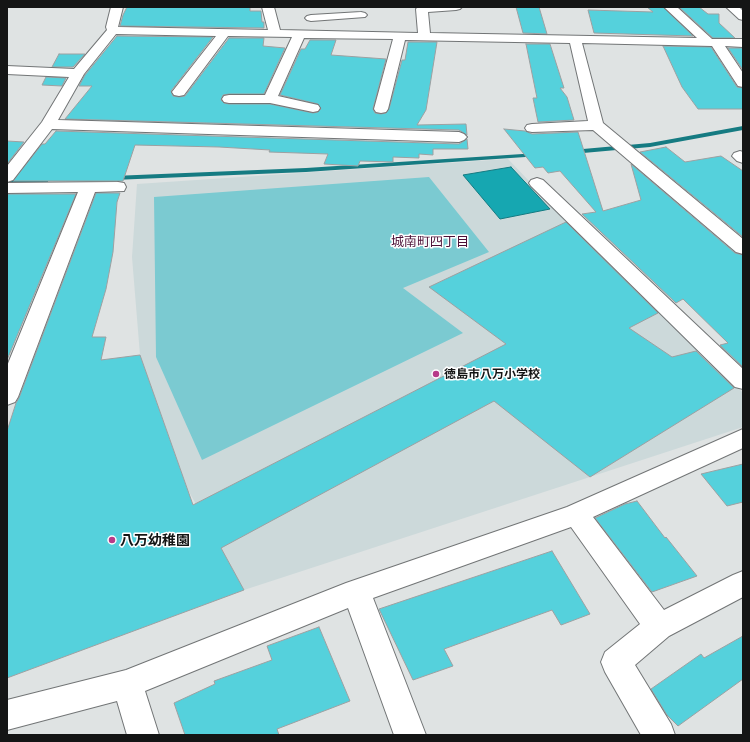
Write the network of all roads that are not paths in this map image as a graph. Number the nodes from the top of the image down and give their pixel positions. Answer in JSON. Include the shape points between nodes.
{"nodes":[{"id":1,"x":117,"y":7,"type":"edge"},
{"id":2,"x":268,"y":7,"type":"edge"},
{"id":3,"x":456,"y":7,"type":"edge"},
{"id":4,"x":670,"y":7,"type":"edge"},
{"id":5,"x":732,"y":7,"type":"edge"},
{"id":6,"x":422,"y":8,"type":"edge"},
{"id":7,"x":359,"y":11,"type":"edge"},
{"id":8,"x":743,"y":17,"type":"edge"},
{"id":9,"x":310,"y":18,"type":"dead end"},
{"id":10,"x":113,"y":30,"type":"junction"},
{"id":11,"x":275,"y":32,"type":"junction"},
{"id":12,"x":224,"y":33,"type":"junction"},
{"id":13,"x":300,"y":33,"type":"junction"},
{"id":14,"x":368,"y":35,"type":"junction"},
{"id":15,"x":400,"y":35,"type":"junction"},
{"id":16,"x":424,"y":36,"type":"junction"},
{"id":17,"x":575,"y":39,"type":"junction"},
{"id":18,"x":712,"y":42,"type":"junction"},
{"id":19,"x":743,"y":43,"type":"edge"},
{"id":20,"x":7,"y":70,"type":"edge"},
{"id":21,"x":78,"y":73,"type":"junction"},
{"id":22,"x":743,"y":82,"type":"edge"},
{"id":23,"x":179,"y":92,"type":"dead end"},
{"id":24,"x":229,"y":98,"type":"dead end"},
{"id":25,"x":270,"y":99,"type":"junction"},
{"id":26,"x":313,"y":108,"type":"dead end"},
{"id":27,"x":381,"y":109,"type":"dead end"},
{"id":28,"x":48,"y":124,"type":"junction"},
{"id":29,"x":596,"y":125,"type":"junction"},
{"id":30,"x":532,"y":128,"type":"dead end"},
{"id":31,"x":459,"y":137,"type":"dead end"},
{"id":32,"x":8,"y":173,"type":"edge"},
{"id":33,"x":537,"y":183,"type":"dead end"},
{"id":34,"x":118,"y":187,"type":"dead end"},
{"id":35,"x":7,"y":188,"type":"edge"},
{"id":36,"x":88,"y":188,"type":"junction"},
{"id":37,"x":743,"y":248,"type":"edge"},
{"id":38,"x":743,"y":382,"type":"edge"},
{"id":39,"x":7,"y":397,"type":"edge"},
{"id":40,"x":743,"y":438,"type":"edge"},
{"id":41,"x":576,"y":514,"type":"junction"},
{"id":42,"x":743,"y":583,"type":"edge"},
{"id":43,"x":356,"y":592,"type":"junction"},
{"id":44,"x":659,"y":627,"type":"junction"},
{"id":45,"x":127,"y":684,"type":"junction"},
{"id":46,"x":7,"y":715,"type":"edge"},
{"id":47,"x":143,"y":735,"type":"edge"},
{"id":48,"x":410,"y":735,"type":"edge"},
{"id":49,"x":659,"y":735,"type":"edge"}],
"edges":[{"from":1,"to":10,"type":"street"},
{"from":2,"to":11,"type":"street"},
{"from":3,"to":6,"type":"street"},
{"from":4,"to":18,"type":"street"},
{"from":5,"to":8,"type":"street"},
{"from":6,"to":16,"type":"street"},
{"from":7,"to":9,"type":"street"},
{"from":7,"to":14,"type":"street"},
{"from":10,"to":12,"type":"street"},
{"from":10,"to":21,"type":"street"},
{"from":11,"to":12,"type":"street"},
{"from":11,"to":13,"type":"street"},
{"from":12,"to":23,"type":"street"},
{"from":13,"to":14,"type":"street"},
{"from":13,"to":25,"type":"street"},
{"from":14,"to":15,"type":"street"},
{"from":15,"to":16,"type":"street"},
{"from":15,"to":27,"type":"street"},
{"from":16,"to":17,"type":"street"},
{"from":17,"to":18,"type":"street"},
{"from":17,"to":29,"type":"street"},
{"from":18,"to":19,"type":"street"},
{"from":18,"to":22,"type":"street"},
{"from":20,"to":21,"type":"street"},
{"from":21,"to":28,"type":"street"},
{"from":24,"to":25,"type":"street"},
{"from":25,"to":26,"type":"street"},
{"from":28,"to":31,"type":"street"},
{"from":28,"to":32,"type":"street"},
{"from":29,"to":30,"type":"street"},
{"from":29,"to":37,"type":"street"},
{"from":33,"to":38,"type":"street"},
{"from":34,"to":36,"type":"street"},
{"from":35,"to":36,"type":"street"},
{"from":36,"to":39,"type":"street"},
{"from":40,"to":41,"type":"street"},
{"from":41,"to":43,"type":"street"},
{"from":41,"to":44,"type":"street"},
{"from":42,"to":44,"type":"street"},
{"from":43,"to":45,"type":"street"},
{"from":43,"to":48,"type":"street"},
{"from":44,"to":49,"type":"street","via":[[616,662]]},
{"from":45,"to":46,"type":"street"},
{"from":45,"to":47,"type":"street"}]}
